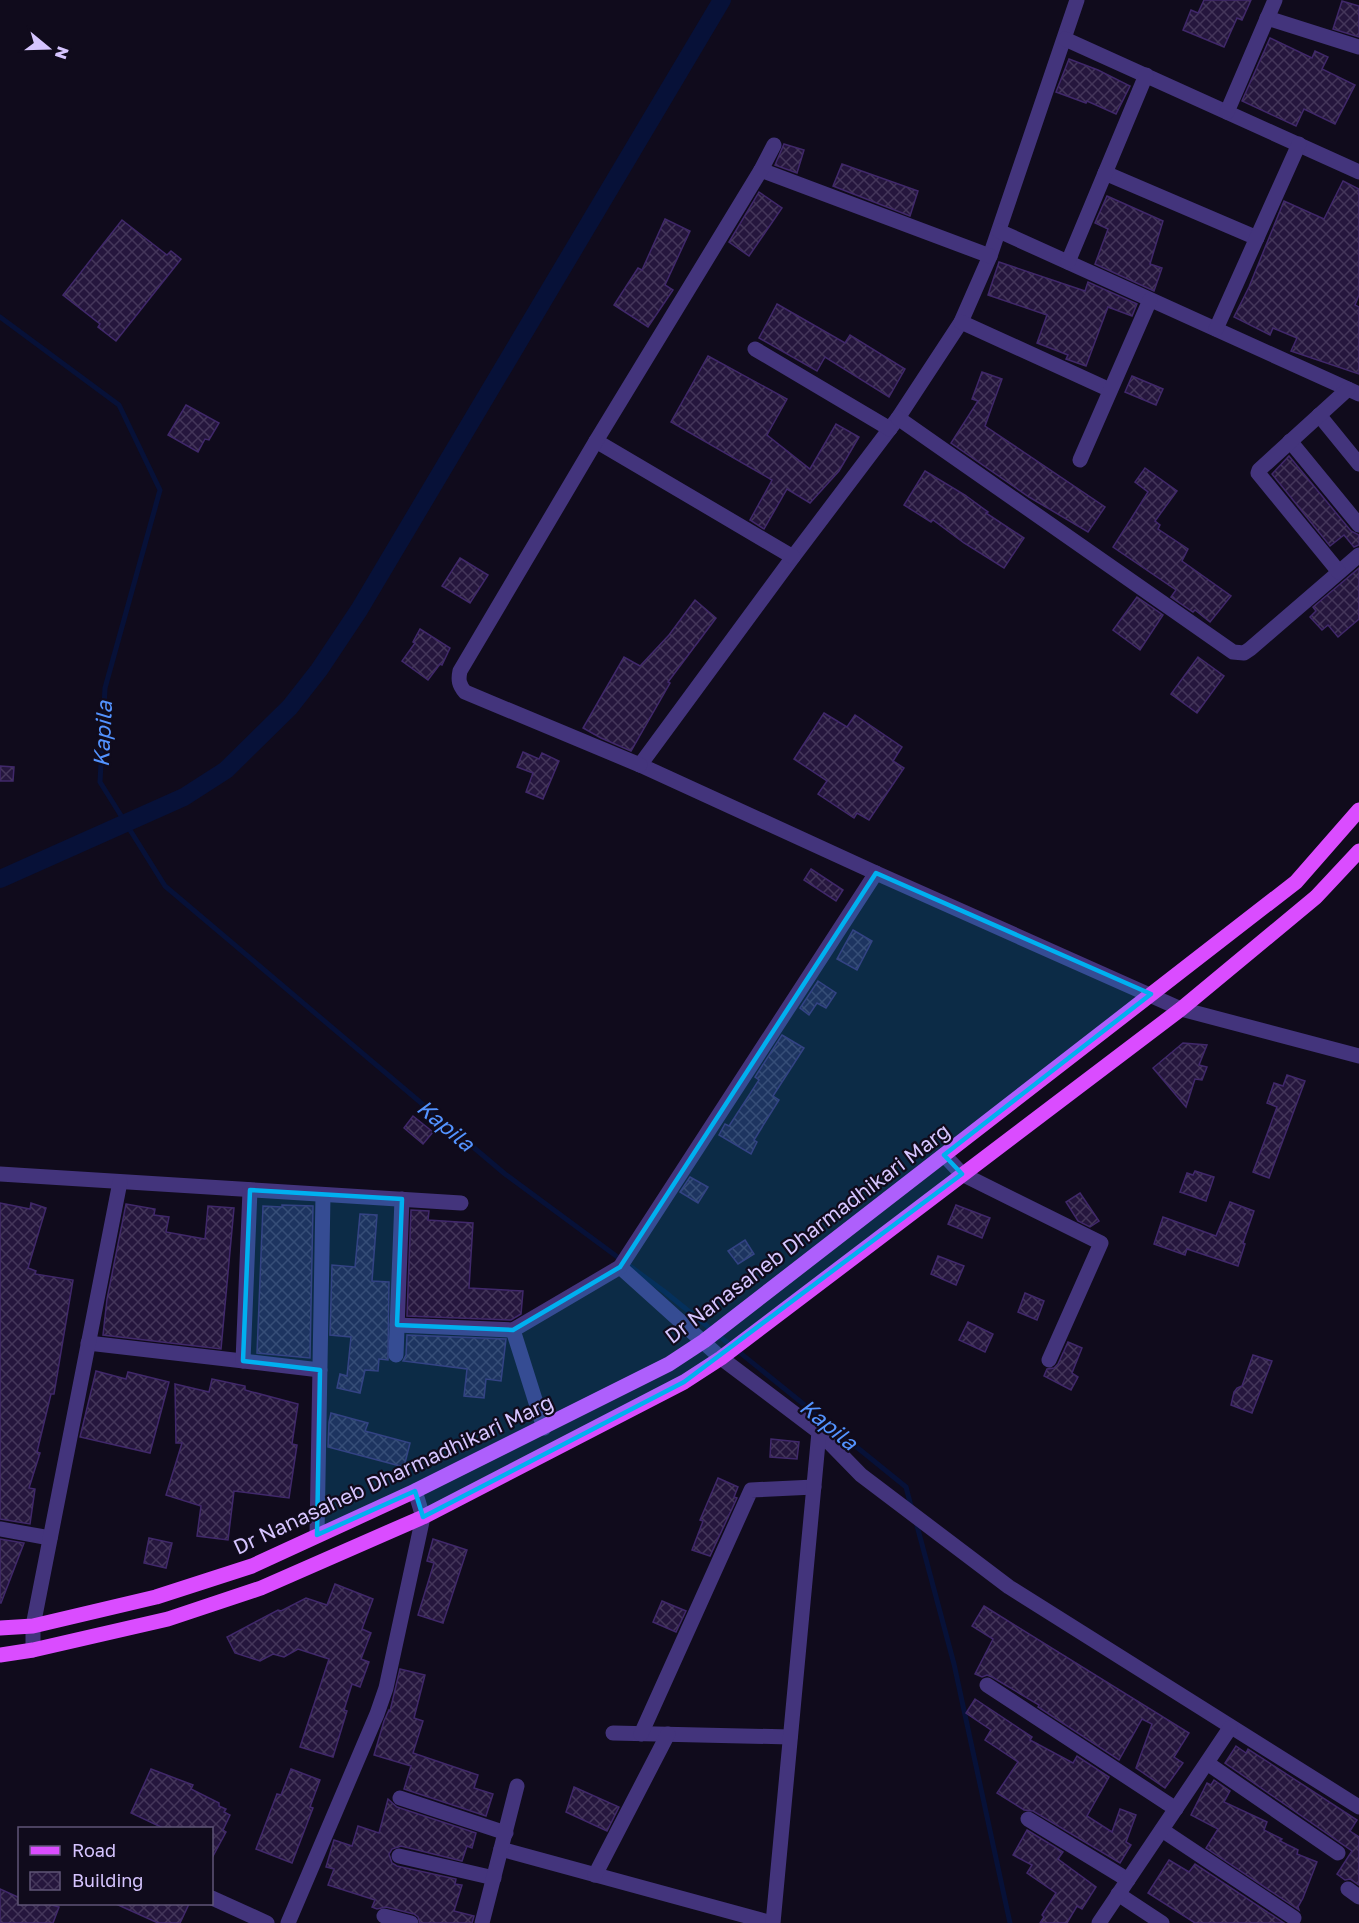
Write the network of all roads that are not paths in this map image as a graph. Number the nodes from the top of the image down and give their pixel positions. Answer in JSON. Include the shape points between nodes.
{"nodes":[{"id":1,"x":1077,"y":0,"type":"edge"},
{"id":2,"x":1275,"y":0,"type":"edge"},
{"id":3,"x":1267,"y":18,"type":"junction"},
{"id":4,"x":1065,"y":39,"type":"junction"},
{"id":5,"x":1359,"y":47,"type":"edge"},
{"id":6,"x":1146,"y":75,"type":"junction"},
{"id":7,"x":1227,"y":112,"type":"junction"},
{"id":8,"x":1299,"y":144,"type":"junction"},
{"id":9,"x":774,"y":145,"type":"dead end"},
{"id":10,"x":761,"y":170,"type":"junction"},
{"id":11,"x":1359,"y":172,"type":"edge"},
{"id":12,"x":1106,"y":173,"type":"junction"},
{"id":13,"x":999,"y":231,"type":"junction"},
{"id":14,"x":1257,"y":238,"type":"junction"},
{"id":15,"x":990,"y":256,"type":"junction"},
{"id":16,"x":1068,"y":262,"type":"junction"},
{"id":17,"x":1150,"y":300,"type":"junction"},
{"id":18,"x":961,"y":322,"type":"junction"},
{"id":19,"x":1216,"y":329,"type":"junction"},
{"id":20,"x":755,"y":350,"type":"dead end"},
{"id":21,"x":1110,"y":390,"type":"junction"},
{"id":22,"x":1353,"y":391,"type":"edge"},
{"id":23,"x":1319,"y":415,"type":"junction"},
{"id":24,"x":894,"y":424,"type":"junction"},
{"id":25,"x":596,"y":441,"type":"junction"},
{"id":26,"x":1290,"y":441,"type":"junction"},
{"id":27,"x":1080,"y":460,"type":"dead end"},
{"id":28,"x":1359,"y":464,"type":"edge"},
{"id":29,"x":1359,"y":525,"type":"edge"},
{"id":30,"x":1359,"y":555,"type":"edge"},
{"id":31,"x":793,"y":557,"type":"junction"},
{"id":32,"x":1339,"y":572,"type":"junction"},
{"id":33,"x":640,"y":765,"type":"junction"},
{"id":34,"x":1359,"y":810,"type":"edge"},
{"id":35,"x":1359,"y":851,"type":"edge"},
{"id":36,"x":876,"y":873,"type":"junction"},
{"id":37,"x":1151,"y":994,"type":"junction"},
{"id":38,"x":1181,"y":1009,"type":"junction"},
{"id":39,"x":1359,"y":1056,"type":"edge"},
{"id":40,"x":944,"y":1155,"type":"junction"},
{"id":41,"x":0,"y":1174,"type":"edge"},
{"id":42,"x":962,"y":1174,"type":"junction"},
{"id":43,"x":120,"y":1182,"type":"junction"},
{"id":44,"x":250,"y":1190,"type":"junction"},
{"id":45,"x":323,"y":1195,"type":"junction"},
{"id":46,"x":402,"y":1199,"type":"junction"},
{"id":47,"x":461,"y":1203,"type":"dead end"},
{"id":48,"x":620,"y":1267,"type":"junction"},
{"id":49,"x":397,"y":1325,"type":"junction"},
{"id":50,"x":513,"y":1330,"type":"junction"},
{"id":51,"x":704,"y":1341,"type":"junction"},
{"id":52,"x":88,"y":1343,"type":"junction"},
{"id":53,"x":396,"y":1355,"type":"dead end"},
{"id":54,"x":721,"y":1358,"type":"junction"},
{"id":55,"x":1049,"y":1360,"type":"dead end"},
{"id":56,"x":243,"y":1361,"type":"junction"},
{"id":57,"x":320,"y":1371,"type":"junction"},
{"id":58,"x":544,"y":1428,"type":"junction"},
{"id":59,"x":819,"y":1432,"type":"junction"},
{"id":60,"x":814,"y":1487,"type":"junction"},
{"id":61,"x":415,"y":1491,"type":"junction"},
{"id":62,"x":423,"y":1517,"type":"junction"},
{"id":63,"x":0,"y":1529,"type":"edge"},
{"id":64,"x":317,"y":1535,"type":"junction"},
{"id":65,"x":50,"y":1538,"type":"junction"},
{"id":66,"x":33,"y":1626,"type":"junction"},
{"id":67,"x":0,"y":1628,"type":"edge"},
{"id":68,"x":33,"y":1650,"type":"junction"},
{"id":69,"x":0,"y":1655,"type":"edge"},
{"id":70,"x":987,"y":1685,"type":"dead end"},
{"id":71,"x":1230,"y":1728,"type":"junction"},
{"id":72,"x":613,"y":1733,"type":"dead end"},
{"id":73,"x":641,"y":1734,"type":"junction"},
{"id":74,"x":668,"y":1734,"type":"junction"},
{"id":75,"x":790,"y":1737,"type":"junction"},
{"id":76,"x":1206,"y":1763,"type":"junction"},
{"id":77,"x":517,"y":1786,"type":"dead end"},
{"id":78,"x":400,"y":1798,"type":"dead end"},
{"id":79,"x":1359,"y":1807,"type":"edge"},
{"id":80,"x":1176,"y":1809,"type":"junction"},
{"id":81,"x":1028,"y":1819,"type":"dead end"},
{"id":82,"x":1162,"y":1830,"type":"junction"},
{"id":83,"x":506,"y":1833,"type":"junction"},
{"id":84,"x":501,"y":1849,"type":"junction"},
{"id":85,"x":1338,"y":1853,"type":"dead end"},
{"id":86,"x":399,"y":1856,"type":"dead end"},
{"id":87,"x":595,"y":1875,"type":"junction"},
{"id":88,"x":494,"y":1878,"type":"junction"},
{"id":89,"x":1128,"y":1880,"type":"junction"},
{"id":90,"x":1118,"y":1894,"type":"junction"},
{"id":91,"x":213,"y":1898,"type":"edge"},
{"id":92,"x":384,"y":1916,"type":"dead end"},
{"id":93,"x":1294,"y":1918,"type":"dead end"},
{"id":94,"x":267,"y":1923,"type":"edge"},
{"id":95,"x":288,"y":1923,"type":"edge"},
{"id":96,"x":411,"y":1923,"type":"edge"},
{"id":97,"x":482,"y":1923,"type":"edge"},
{"id":98,"x":772,"y":1923,"type":"edge"},
{"id":99,"x":1099,"y":1923,"type":"edge"},
{"id":100,"x":1162,"y":1923,"type":"edge"}],
"edges":[{"from":1,"to":4,"type":"street"},
{"from":2,"to":3,"type":"street"},
{"from":3,"to":5,"type":"street"},
{"from":3,"to":7,"type":"street"},
{"from":4,"to":6,"type":"street"},
{"from":4,"to":13,"type":"street"},
{"from":6,"to":7,"type":"street"},
{"from":6,"to":12,"type":"street"},
{"from":7,"to":8,"type":"street"},
{"from":8,"to":11,"type":"street"},
{"from":8,"to":14,"type":"street"},
{"from":9,"to":10,"type":"street"},
{"from":10,"to":15,"type":"street"},
{"from":10,"to":25,"type":"street"},
{"from":12,"to":14,"type":"street"},
{"from":12,"to":16,"type":"street"},
{"from":13,"to":15,"type":"street"},
{"from":13,"to":16,"type":"street"},
{"from":14,"to":19,"type":"street"},
{"from":15,"to":18,"type":"street"},
{"from":16,"to":17,"type":"street"},
{"from":17,"to":19,"type":"street"},
{"from":17,"to":21,"type":"street"},
{"from":18,"to":21,"type":"street"},
{"from":18,"to":24,"type":"street"},
{"from":19,"to":22,"type":"street"},
{"from":20,"to":24,"type":"street"},
{"from":21,"to":27,"type":"street"},
{"from":22,"to":23,"type":"street"},
{"from":23,"to":26,"type":"street"},
{"from":23,"to":28,"type":"street"},
{"from":24,"to":31,"type":"street"},
{"from":24,"to":32,"type":"street","via":[[1233,652],[1250,650]]},
{"from":25,"to":31,"type":"street"},
{"from":25,"to":33,"type":"street","via":[[460,671],[459,682],[465,692]]},
{"from":26,"to":29,"type":"street"},
{"from":26,"to":32,"type":"street","via":[[1258,473]]},
{"from":30,"to":32,"type":"street"},
{"from":31,"to":33,"type":"street"},
{"from":33,"to":36,"type":"street"},
{"from":34,"to":37,"type":"main road","name":"Dr Nanasaheb Dharmadhikari Marg","via":[[1296,882]]},
{"from":35,"to":38,"type":"main road","via":[[1316,897]]},
{"from":36,"to":37,"type":"street"},
{"from":36,"to":48,"type":"street"},
{"from":37,"to":38,"type":"street"},
{"from":37,"to":40,"type":"main road","name":"Dr Nanasaheb Dharmadhikari Marg"},
{"from":38,"to":39,"type":"street"},
{"from":38,"to":42,"type":"main road"},
{"from":40,"to":42,"type":"street"},
{"from":40,"to":51,"type":"main road","name":"Dr Nanasaheb Dharmadhikari Marg"},
{"from":41,"to":43,"type":"street"},
{"from":42,"to":54,"type":"main road"},
{"from":42,"to":55,"type":"street","via":[[1101,1243]]},
{"from":43,"to":44,"type":"street"},
{"from":43,"to":52,"type":"street"},
{"from":44,"to":45,"type":"street"},
{"from":44,"to":56,"type":"street"},
{"from":45,"to":46,"type":"street"},
{"from":45,"to":57,"type":"street"},
{"from":46,"to":47,"type":"street"},
{"from":46,"to":49,"type":"street"},
{"from":48,"to":50,"type":"street"},
{"from":48,"to":51,"type":"street"},
{"from":49,"to":50,"type":"street"},
{"from":49,"to":53,"type":"street"},
{"from":50,"to":58,"type":"street"},
{"from":51,"to":54,"type":"street"},
{"from":51,"to":58,"type":"main road","name":"Dr Nanasaheb Dharmadhikari Marg","via":[[669,1364]]},
{"from":52,"to":56,"type":"street"},
{"from":52,"to":65,"type":"street"},
{"from":54,"to":59,"type":"street"},
{"from":54,"to":62,"type":"main road","via":[[684,1382]]},
{"from":56,"to":57,"type":"street"},
{"from":57,"to":64,"type":"street"},
{"from":58,"to":61,"type":"main road","name":"Dr Nanasaheb Dharmadhikari Marg"},
{"from":59,"to":60,"type":"street"},
{"from":59,"to":71,"type":"street","via":[[861,1475],[1009,1587]]},
{"from":60,"to":73,"type":"street","via":[[751,1490]]},
{"from":60,"to":75,"type":"street"},
{"from":61,"to":62,"type":"street"},
{"from":61,"to":64,"type":"main road","name":"Dr Nanasaheb Dharmadhikari Marg"},
{"from":62,"to":68,"type":"main road","via":[[261,1588],[168,1619]]},
{"from":62,"to":95,"type":"street","via":[[386,1688]]},
{"from":63,"to":65,"type":"street"},
{"from":64,"to":66,"type":"main road","name":"Dr Nanasaheb Dharmadhikari Marg","via":[[252,1566],[156,1597]]},
{"from":65,"to":66,"type":"street"},
{"from":66,"to":67,"type":"main road","name":"Dr Nanasaheb Dharmadhikari Marg"},
{"from":66,"to":68,"type":"street"},
{"from":68,"to":69,"type":"main road"},
{"from":70,"to":80,"type":"street"},
{"from":71,"to":76,"type":"street"},
{"from":71,"to":79,"type":"street"},
{"from":72,"to":73,"type":"street"},
{"from":73,"to":74,"type":"street"},
{"from":74,"to":75,"type":"street"},
{"from":74,"to":87,"type":"street"},
{"from":75,"to":98,"type":"street"},
{"from":76,"to":80,"type":"street"},
{"from":76,"to":85,"type":"street"},
{"from":77,"to":83,"type":"street"},
{"from":78,"to":83,"type":"street"},
{"from":80,"to":82,"type":"street"},
{"from":81,"to":89,"type":"street"},
{"from":82,"to":89,"type":"street"},
{"from":82,"to":93,"type":"street"},
{"from":83,"to":84,"type":"street"},
{"from":84,"to":87,"type":"street"},
{"from":84,"to":88,"type":"street"},
{"from":86,"to":88,"type":"street"},
{"from":87,"to":98,"type":"street"},
{"from":88,"to":97,"type":"street"},
{"from":89,"to":90,"type":"street"},
{"from":90,"to":99,"type":"street"},
{"from":90,"to":100,"type":"street"},
{"from":91,"to":94,"type":"street"},
{"from":92,"to":96,"type":"street"}]}
